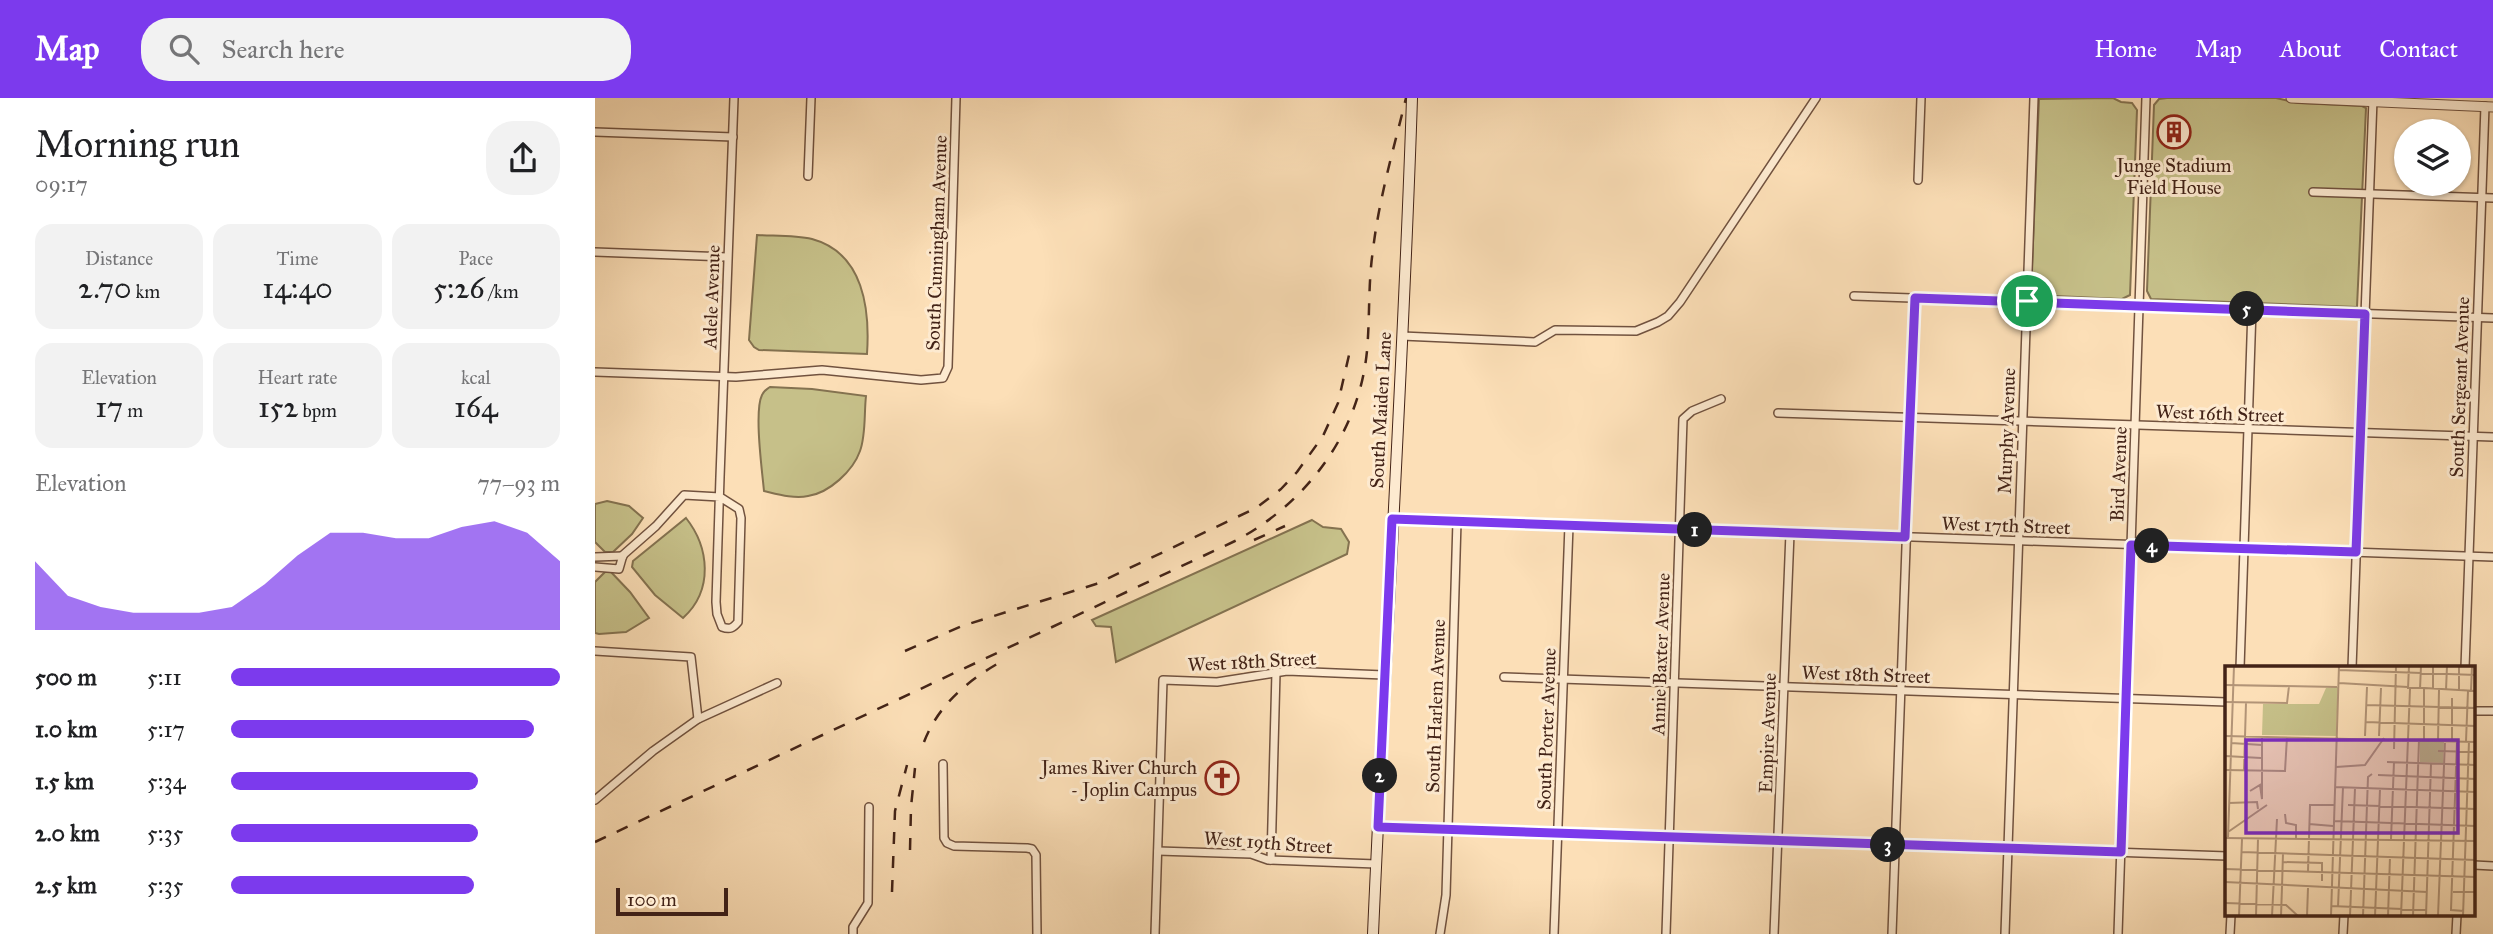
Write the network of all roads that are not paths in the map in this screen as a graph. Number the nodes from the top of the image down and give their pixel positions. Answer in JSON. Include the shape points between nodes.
{"nodes":[{"id":1,"x":734,"y":98,"type":"edge"},
{"id":2,"x":811,"y":98,"type":"edge"},
{"id":3,"x":956,"y":98,"type":"edge"},
{"id":4,"x":1412,"y":98,"type":"edge"},
{"id":5,"x":1815,"y":98,"type":"edge"},
{"id":6,"x":1921,"y":98,"type":"edge"},
{"id":7,"x":2033,"y":98,"type":"edge"},
{"id":8,"x":2146,"y":98,"type":"edge"},
{"id":9,"x":2291,"y":98,"type":"edge"},
{"id":10,"x":2315,"y":99,"type":"edge"},
{"id":11,"x":2373,"y":100,"type":"edge"},
{"id":12,"x":2438,"y":101,"type":"edge"},
{"id":13,"x":2489,"y":107,"type":"edge"},
{"id":14,"x":595,"y":132,"type":"edge"},
{"id":15,"x":733,"y":137,"type":"junction"},
{"id":16,"x":808,"y":176,"type":"dead end"},
{"id":17,"x":1918,"y":180,"type":"dead end"},
{"id":18,"x":2313,"y":192,"type":"dead end"},
{"id":19,"x":2369,"y":195,"type":"junction"},
{"id":20,"x":2481,"y":198,"type":"junction"},
{"id":21,"x":2493,"y":198,"type":"edge"},
{"id":22,"x":595,"y":252,"type":"edge"},
{"id":23,"x":727,"y":257,"type":"junction"},
{"id":24,"x":1853,"y":296,"type":"dead end"},
{"id":25,"x":1915,"y":298,"type":"junction"},
{"id":26,"x":2027,"y":301,"type":"junction"},
{"id":27,"x":2139,"y":305,"type":"junction"},
{"id":28,"x":2252,"y":309,"type":"junction"},
{"id":29,"x":2365,"y":314,"type":"junction"},
{"id":30,"x":2477,"y":318,"type":"junction"},
{"id":31,"x":2493,"y":318,"type":"edge"},
{"id":32,"x":1402,"y":336,"type":"junction"},
{"id":33,"x":595,"y":372,"type":"edge"},
{"id":34,"x":724,"y":376,"type":"junction"},
{"id":35,"x":1721,"y":399,"type":"dead end"},
{"id":36,"x":1778,"y":413,"type":"dead end"},
{"id":37,"x":1910,"y":417,"type":"junction"},
{"id":38,"x":2022,"y":421,"type":"junction"},
{"id":39,"x":2135,"y":425,"type":"junction"},
{"id":40,"x":2248,"y":430,"type":"junction"},
{"id":41,"x":2360,"y":434,"type":"junction"},
{"id":42,"x":2473,"y":437,"type":"junction"},
{"id":43,"x":2493,"y":438,"type":"edge"},
{"id":44,"x":720,"y":497,"type":"junction"},
{"id":45,"x":1392,"y":519,"type":"junction"},
{"id":46,"x":1457,"y":521,"type":"junction"},
{"id":47,"x":1569,"y":525,"type":"junction"},
{"id":48,"x":1679,"y":529,"type":"junction"},
{"id":49,"x":1790,"y":533,"type":"junction"},
{"id":50,"x":1905,"y":537,"type":"junction"},
{"id":51,"x":2018,"y":541,"type":"junction"},
{"id":52,"x":2131,"y":545,"type":"junction"},
{"id":53,"x":2244,"y":549,"type":"junction"},
{"id":54,"x":2356,"y":552,"type":"junction"},
{"id":55,"x":623,"y":556,"type":"junction"},
{"id":56,"x":2469,"y":556,"type":"junction"},
{"id":57,"x":595,"y":557,"type":"edge"},
{"id":58,"x":2493,"y":557,"type":"edge"},
{"id":59,"x":595,"y":567,"type":"edge"},
{"id":60,"x":595,"y":651,"type":"edge"},
{"id":61,"x":2240,"y":666,"type":"edge"},
{"id":62,"x":2352,"y":666,"type":"edge"},
{"id":63,"x":2465,"y":666,"type":"edge"},
{"id":64,"x":1276,"y":672,"type":"junction"},
{"id":65,"x":1384,"y":675,"type":"junction"},
{"id":66,"x":1504,"y":677,"type":"dead end"},
{"id":67,"x":1563,"y":679,"type":"junction"},
{"id":68,"x":777,"y":683,"type":"dead end"},
{"id":69,"x":1675,"y":683,"type":"junction"},
{"id":70,"x":1784,"y":687,"type":"junction"},
{"id":71,"x":1900,"y":691,"type":"junction"},
{"id":72,"x":2013,"y":695,"type":"junction"},
{"id":73,"x":2126,"y":699,"type":"junction"},
{"id":74,"x":2225,"y":702,"type":"edge"},
{"id":75,"x":698,"y":719,"type":"junction"},
{"id":76,"x":943,"y":764,"type":"dead end"},
{"id":77,"x":595,"y":800,"type":"edge"},
{"id":78,"x":869,"y":807,"type":"dead end"},
{"id":79,"x":1378,"y":827,"type":"junction"},
{"id":80,"x":1447,"y":830,"type":"junction"},
{"id":81,"x":1558,"y":833,"type":"junction"},
{"id":82,"x":1669,"y":837,"type":"junction"},
{"id":83,"x":1779,"y":841,"type":"junction"},
{"id":84,"x":1895,"y":845,"type":"junction"},
{"id":85,"x":2008,"y":849,"type":"junction"},
{"id":86,"x":1157,"y":851,"type":"junction"},
{"id":87,"x":2121,"y":852,"type":"junction"},
{"id":88,"x":2225,"y":856,"type":"edge"},
{"id":89,"x":1271,"y":860,"type":"junction"},
{"id":90,"x":1376,"y":864,"type":"junction"},
{"id":91,"x":2231,"y":916,"type":"edge"},
{"id":92,"x":2344,"y":916,"type":"edge"},
{"id":93,"x":2457,"y":916,"type":"edge"},
{"id":94,"x":853,"y":934,"type":"edge"},
{"id":95,"x":1037,"y":934,"type":"edge"},
{"id":96,"x":1155,"y":934,"type":"edge"},
{"id":97,"x":1373,"y":934,"type":"edge"},
{"id":98,"x":1440,"y":934,"type":"edge"},
{"id":99,"x":1554,"y":934,"type":"edge"},
{"id":100,"x":1666,"y":934,"type":"edge"},
{"id":101,"x":1774,"y":934,"type":"edge"},
{"id":102,"x":1892,"y":934,"type":"edge"},
{"id":103,"x":2005,"y":934,"type":"edge"},
{"id":104,"x":2118,"y":934,"type":"edge"},
{"id":105,"x":2230,"y":934,"type":"edge"},
{"id":106,"x":2343,"y":934,"type":"edge"},
{"id":107,"x":2456,"y":934,"type":"edge"}],
"edges":[{"from":1,"to":15,"type":"street","name":"Adele Avenue"},
{"from":2,"to":16,"type":"street"},
{"from":3,"to":34,"type":"street","name":"South Cunningham Avenue","via":[[948,367],[943,378],[823,370]]},
{"from":4,"to":32,"type":"main road","name":"South Maiden Lane"},
{"from":5,"to":32,"type":"street","via":[[1668,316],[1636,331],[1555,330],[1535,342]]},
{"from":6,"to":17,"type":"street"},
{"from":7,"to":26,"type":"street","name":"Murphy Avenue"},
{"from":8,"to":27,"type":"street","name":"Bird Avenue"},
{"from":9,"to":10,"type":"street"},
{"from":10,"to":11,"type":"street"},
{"from":11,"to":12,"type":"street"},
{"from":11,"to":19,"type":"street"},
{"from":12,"to":13,"type":"street"},
{"from":13,"to":20,"type":"street","name":"South Sergeant Avenue"},
{"from":14,"to":15,"type":"street"},
{"from":15,"to":23,"type":"street","name":"Adele Avenue"},
{"from":18,"to":19,"type":"street"},
{"from":19,"to":20,"type":"street"},
{"from":19,"to":29,"type":"street"},
{"from":20,"to":21,"type":"street"},
{"from":20,"to":30,"type":"street","name":"South Sergeant Avenue"},
{"from":22,"to":23,"type":"street"},
{"from":23,"to":34,"type":"street","name":"Adele Avenue"},
{"from":24,"to":25,"type":"street"},
{"from":25,"to":26,"type":"street"},
{"from":25,"to":37,"type":"street"},
{"from":26,"to":27,"type":"street"},
{"from":26,"to":38,"type":"street","name":"Murphy Avenue"},
{"from":27,"to":28,"type":"street"},
{"from":27,"to":39,"type":"street","name":"Bird Avenue"},
{"from":28,"to":29,"type":"street"},
{"from":28,"to":40,"type":"street"},
{"from":29,"to":30,"type":"street"},
{"from":29,"to":41,"type":"street"},
{"from":30,"to":31,"type":"street"},
{"from":30,"to":42,"type":"street","name":"South Sergeant Avenue"},
{"from":32,"to":45,"type":"main road","name":"South Maiden Lane"},
{"from":33,"to":34,"type":"street"},
{"from":34,"to":44,"type":"street","name":"Adele Avenue"},
{"from":35,"to":48,"type":"street","name":"Annie Baxter Avenue","via":[[1683,419]]},
{"from":36,"to":37,"type":"street","name":"West 16th Street"},
{"from":37,"to":38,"type":"street","name":"West 16th Street"},
{"from":37,"to":50,"type":"street"},
{"from":38,"to":39,"type":"street","name":"West 16th Street"},
{"from":38,"to":51,"type":"street","name":"Murphy Avenue"},
{"from":39,"to":40,"type":"street","name":"West 16th Street"},
{"from":39,"to":52,"type":"street","name":"Bird Avenue"},
{"from":40,"to":41,"type":"street","name":"West 16th Street"},
{"from":40,"to":53,"type":"street"},
{"from":41,"to":42,"type":"street","name":"West 16th Street"},
{"from":41,"to":54,"type":"street"},
{"from":42,"to":43,"type":"street","name":"West 16th Street"},
{"from":42,"to":56,"type":"street","name":"South Sergeant Avenue"},
{"from":44,"to":44,"type":"street","via":[[739,509],[741,518],[739,613],[734,627],[728,629],[719,621],[716,602]]},
{"from":44,"to":55,"type":"street","via":[[684,495]]},
{"from":45,"to":46,"type":"street","name":"West 17th Street"},
{"from":45,"to":65,"type":"main road","name":"South Maiden Lane"},
{"from":46,"to":47,"type":"street","name":"West 17th Street"},
{"from":46,"to":80,"type":"street","name":"South Harlem Avenue"},
{"from":47,"to":48,"type":"street","name":"West 17th Street"},
{"from":47,"to":67,"type":"street","name":"South Porter Avenue"},
{"from":48,"to":49,"type":"street","name":"West 17th Street"},
{"from":48,"to":69,"type":"street","name":"Annie Baxter Avenue"},
{"from":49,"to":50,"type":"street","name":"West 17th Street"},
{"from":49,"to":70,"type":"street","name":"Empire Avenue"},
{"from":50,"to":51,"type":"street","name":"West 17th Street"},
{"from":50,"to":71,"type":"street"},
{"from":51,"to":52,"type":"street","name":"West 17th Street"},
{"from":51,"to":72,"type":"street","name":"Murphy Avenue"},
{"from":52,"to":53,"type":"street","name":"West 17th Street"},
{"from":52,"to":73,"type":"street","name":"Bird Avenue"},
{"from":53,"to":54,"type":"street","name":"West 17th Street"},
{"from":53,"to":61,"type":"street"},
{"from":54,"to":56,"type":"street","name":"West 17th Street"},
{"from":54,"to":62,"type":"street"},
{"from":55,"to":57,"type":"street"},
{"from":55,"to":59,"type":"street","via":[[619,569]]},
{"from":56,"to":58,"type":"street","name":"West 17th Street"},
{"from":56,"to":63,"type":"street","name":"South Sergeant Avenue"},
{"from":60,"to":75,"type":"street","via":[[691,657]]},
{"from":64,"to":65,"type":"street","name":"West 18th Street"},
{"from":64,"to":86,"type":"street","name":"West 18th Street","via":[[1217,682],[1163,680]]},
{"from":64,"to":89,"type":"street"},
{"from":65,"to":79,"type":"main road","name":"South Maiden Lane"},
{"from":66,"to":67,"type":"street","name":"West 18th Street"},
{"from":67,"to":69,"type":"street","name":"West 18th Street"},
{"from":67,"to":81,"type":"street","name":"South Porter Avenue"},
{"from":68,"to":75,"type":"street"},
{"from":69,"to":70,"type":"street","name":"West 18th Street"},
{"from":69,"to":82,"type":"street","name":"Annie Baxter Avenue"},
{"from":70,"to":71,"type":"street","name":"West 18th Street"},
{"from":70,"to":83,"type":"street","name":"Empire Avenue"},
{"from":71,"to":72,"type":"street","name":"West 18th Street"},
{"from":71,"to":84,"type":"street"},
{"from":72,"to":73,"type":"street","name":"West 18th Street"},
{"from":72,"to":85,"type":"street","name":"Murphy Avenue"},
{"from":73,"to":74,"type":"street","name":"West 18th Street"},
{"from":73,"to":87,"type":"street","name":"Bird Avenue"},
{"from":75,"to":77,"type":"street"},
{"from":76,"to":95,"type":"street","via":[[947,843],[1033,849]]},
{"from":78,"to":94,"type":"street","via":[[868,903]]},
{"from":79,"to":80,"type":"street"},
{"from":79,"to":90,"type":"main road","name":"South Maiden Lane"},
{"from":80,"to":81,"type":"street"},
{"from":80,"to":98,"type":"street","name":"South Harlem Avenue","via":[[1446,900]]},
{"from":81,"to":82,"type":"street"},
{"from":81,"to":99,"type":"street","name":"South Porter Avenue"},
{"from":82,"to":83,"type":"street"},
{"from":82,"to":100,"type":"street","name":"Annie Baxter Avenue"},
{"from":83,"to":84,"type":"street"},
{"from":83,"to":101,"type":"street","name":"Empire Avenue"},
{"from":84,"to":85,"type":"street"},
{"from":84,"to":102,"type":"street"},
{"from":85,"to":87,"type":"street"},
{"from":85,"to":103,"type":"street","name":"Murphy Avenue"},
{"from":86,"to":89,"type":"street","name":"West 19th Street"},
{"from":86,"to":96,"type":"street"},
{"from":87,"to":88,"type":"street"},
{"from":87,"to":104,"type":"street","name":"Bird Avenue"},
{"from":89,"to":90,"type":"street","name":"West 19th Street"},
{"from":90,"to":97,"type":"main road","name":"South Maiden Lane"},
{"from":91,"to":105,"type":"street"},
{"from":92,"to":106,"type":"street"},
{"from":93,"to":107,"type":"street"}]}
